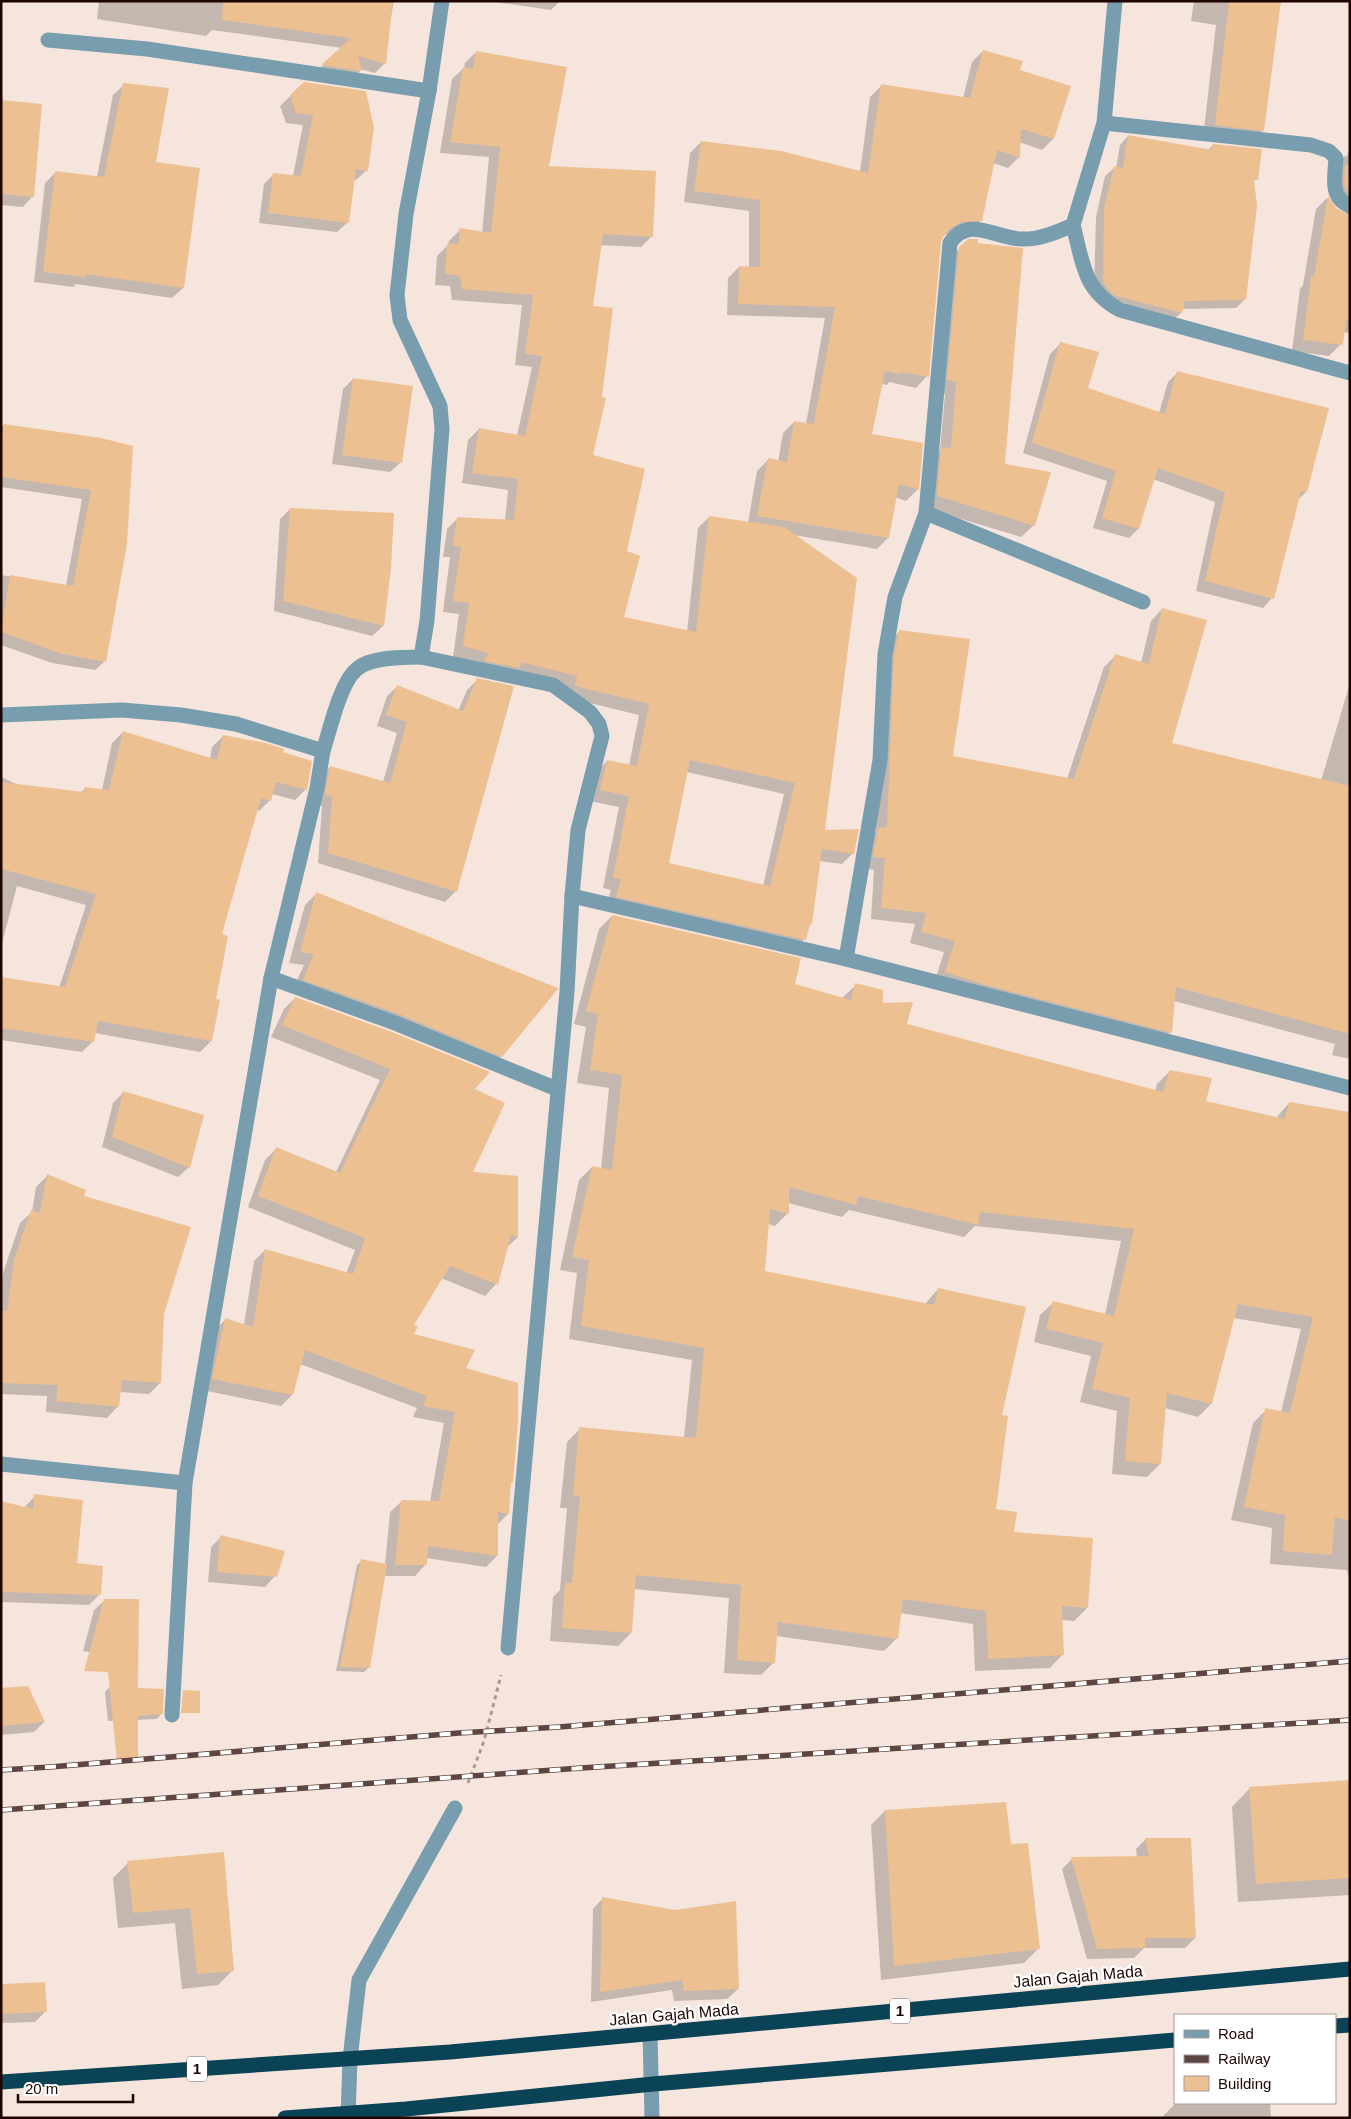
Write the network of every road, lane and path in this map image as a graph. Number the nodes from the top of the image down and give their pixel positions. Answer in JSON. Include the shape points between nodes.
{"nodes":[{"id":1,"x":442,"y":1,"type":"edge"},
{"id":2,"x":1115,"y":1,"type":"edge"},
{"id":3,"x":48,"y":40,"type":"dead end"},
{"id":4,"x":429,"y":91,"type":"junction"},
{"id":5,"x":1104,"y":124,"type":"junction"},
{"id":6,"x":1350,"y":206,"type":"edge"},
{"id":7,"x":1073,"y":225,"type":"junction"},
{"id":8,"x":1350,"y":372,"type":"edge"},
{"id":9,"x":926,"y":513,"type":"junction"},
{"id":10,"x":1143,"y":602,"type":"dead end"},
{"id":11,"x":421,"y":657,"type":"junction"},
{"id":12,"x":1,"y":716,"type":"edge"},
{"id":13,"x":323,"y":751,"type":"junction"},
{"id":14,"x":572,"y":896,"type":"junction"},
{"id":15,"x":846,"y":960,"type":"junction"},
{"id":16,"x":271,"y":978,"type":"junction"},
{"id":17,"x":1350,"y":1088,"type":"edge"},
{"id":18,"x":557,"y":1089,"type":"junction"},
{"id":19,"x":1,"y":1464,"type":"edge"},
{"id":20,"x":185,"y":1483,"type":"junction"},
{"id":21,"x":508,"y":1648,"type":"joint"},
{"id":22,"x":172,"y":1715,"type":"dead end"},
{"id":23,"x":455,"y":1808,"type":"joint"},
{"id":24,"x":1350,"y":1968,"type":"edge"},
{"id":25,"x":1350,"y":2025,"type":"edge"},
{"id":26,"x":1336,"y":2026,"type":"edge"},
{"id":27,"x":650,"y":2034,"type":"junction"},
{"id":28,"x":1174,"y":2040,"type":"edge"},
{"id":29,"x":350,"y":2059,"type":"junction"},
{"id":30,"x":1,"y":2082,"type":"edge"},
{"id":31,"x":653,"y":2084,"type":"junction"},
{"id":32,"x":347,"y":2115,"type":"edge"},
{"id":33,"x":285,"y":2118,"type":"edge"},
{"id":34,"x":652,"y":2118,"type":"edge"}],
"edges":[{"from":1,"to":4,"type":"street"},
{"from":2,"to":5,"type":"street"},
{"from":3,"to":4,"type":"street","via":[[147,49]]},
{"from":4,"to":11,"type":"street","via":[[406,214],[397,295],[400,320],[440,406],[442,429],[427,621]]},
{"from":5,"to":6,"type":"street","via":[[1311,145],[1328,151],[1336,158],[1334,191],[1342,203]]},
{"from":5,"to":7,"type":"street"},
{"from":7,"to":8,"type":"street","via":[[1086,273],[1094,290],[1108,304],[1120,310]]},
{"from":7,"to":9,"type":"street","via":[[1040,237],[1021,239],[973,228],[962,230],[950,243]]},
{"from":9,"to":10,"type":"street"},
{"from":9,"to":15,"type":"street","via":[[895,597],[886,644],[880,760]]},
{"from":11,"to":13,"type":"street","via":[[391,657],[358,667],[346,681]]},
{"from":11,"to":14,"type":"street","via":[[553,685],[590,712],[599,724],[602,736],[578,830]]},
{"from":12,"to":13,"type":"street","via":[[122,710],[181,715],[236,724]]},
{"from":13,"to":16,"type":"street"},
{"from":14,"to":15,"type":"street"},
{"from":14,"to":18,"type":"street"},
{"from":15,"to":17,"type":"street"},
{"from":16,"to":18,"type":"street","via":[[395,1023]]},
{"from":16,"to":20,"type":"street"},
{"from":18,"to":21,"type":"street"},
{"from":19,"to":20,"type":"street"},
{"from":20,"to":22,"type":"street"},
{"from":21,"to":23,"type":"path","via":[[484,1740]]},
{"from":23,"to":29,"type":"street","via":[[359,1980]]},
{"from":24,"to":27,"type":"highway","name":"Jalan Gajah Mada","number":"1"},
{"from":25,"to":26,"type":"highway"},
{"from":27,"to":29,"type":"highway","name":"Jalan Gajah Mada","number":"1"},
{"from":27,"to":31,"type":"street"},
{"from":28,"to":31,"type":"highway"},
{"from":29,"to":30,"type":"highway","name":"Jalan Gajah Mada","number":"1"},
{"from":29,"to":32,"type":"street"},
{"from":31,"to":32,"type":"highway"},
{"from":31,"to":34,"type":"street"},
{"from":32,"to":33,"type":"highway"}]}
